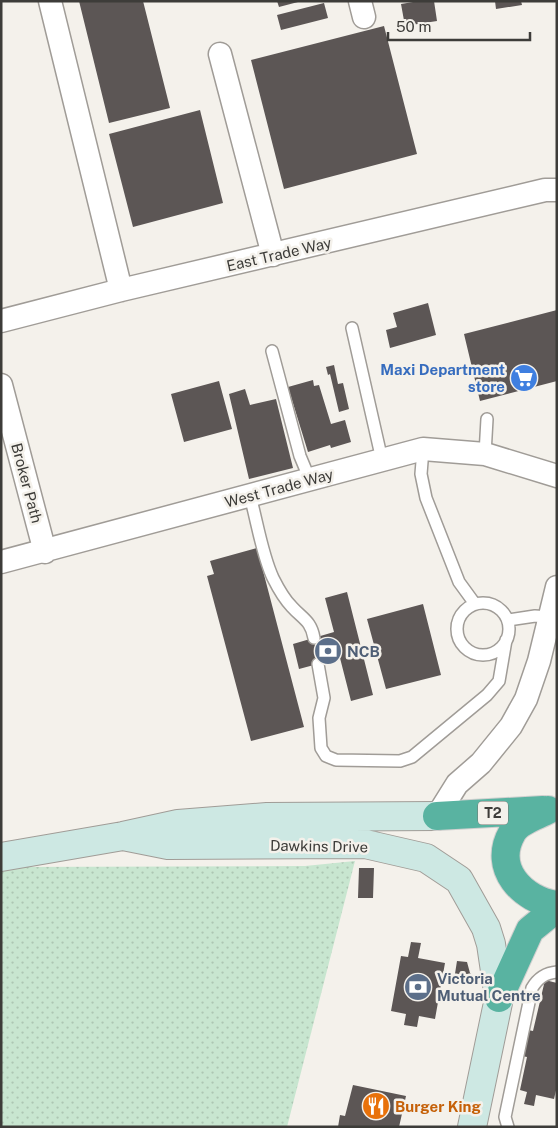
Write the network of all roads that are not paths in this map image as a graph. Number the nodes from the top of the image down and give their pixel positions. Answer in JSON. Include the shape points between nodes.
{"nodes":[{"id":1,"x":50,"y":1,"type":"edge"},
{"id":2,"x":220,"y":54,"type":"dead end"},
{"id":3,"x":557,"y":190,"type":"edge"},
{"id":4,"x":274,"y":255,"type":"junction"},
{"id":5,"x":121,"y":290,"type":"junction"},
{"id":6,"x":1,"y":321,"type":"edge"},
{"id":7,"x":352,"y":328,"type":"dead end"},
{"id":8,"x":272,"y":351,"type":"dead end"},
{"id":9,"x":1,"y":385,"type":"edge"},
{"id":10,"x":487,"y":419,"type":"dead end"},
{"id":11,"x":422,"y":449,"type":"junction"},
{"id":12,"x":485,"y":454,"type":"junction"},
{"id":13,"x":382,"y":460,"type":"junction"},
{"id":14,"x":557,"y":476,"type":"edge"},
{"id":15,"x":310,"y":480,"type":"junction"},
{"id":16,"x":250,"y":496,"type":"junction"},
{"id":17,"x":45,"y":552,"type":"junction"},
{"id":18,"x":1,"y":562,"type":"edge"},
{"id":19,"x":475,"y":604,"type":"junction"},
{"id":20,"x":554,"y":606,"type":"edge"},
{"id":21,"x":508,"y":620,"type":"junction"},
{"id":22,"x":314,"y":638,"type":"dead end"},
{"id":23,"x":506,"y":640,"type":"junction"},
{"id":24,"x":318,"y":664,"type":"dead end"},
{"id":25,"x":552,"y":809,"type":"edge"},
{"id":26,"x":437,"y":816,"type":"junction"},
{"id":27,"x":123,"y":836,"type":"junction"},
{"id":28,"x":1,"y":857,"type":"edge"},
{"id":29,"x":557,"y":907,"type":"edge"},
{"id":30,"x":557,"y":972,"type":"edge"},
{"id":31,"x":499,"y":998,"type":"junction"},
{"id":32,"x":472,"y":1127,"type":"edge"},
{"id":33,"x":508,"y":1127,"type":"edge"}],
"edges":[{"from":1,"to":5,"type":"street"},
{"from":2,"to":4,"type":"street"},
{"from":3,"to":4,"type":"street","name":"East Trade Way","via":[[545,190]]},
{"from":4,"to":5,"type":"street","name":"East Trade Way"},
{"from":5,"to":6,"type":"street","name":"East Trade Way"},
{"from":7,"to":13,"type":"lane"},
{"from":8,"to":15,"type":"lane","via":[[300,456]]},
{"from":9,"to":17,"type":"street","name":"Broker Path"},
{"from":10,"to":12,"type":"lane"},
{"from":11,"to":12,"type":"street","name":"West Trade Way"},
{"from":11,"to":13,"type":"street","name":"West Trade Way"},
{"from":11,"to":19,"type":"lane","via":[[421,474],[426,498],[459,582]]},
{"from":12,"to":14,"type":"street","name":"West Trade Way"},
{"from":13,"to":15,"type":"street","name":"West Trade Way"},
{"from":15,"to":16,"type":"street","name":"West Trade Way"},
{"from":16,"to":17,"type":"street","name":"West Trade Way"},
{"from":16,"to":22,"type":"lane","via":[[273,577],[293,608],[312,627]]},
{"from":17,"to":18,"type":"street","name":"West Trade Way"},
{"from":19,"to":21,"type":"lane","via":[[495,605]]},
{"from":19,"to":23,"type":"lane","via":[[459,616],[458,637],[463,646],[471,652],[491,654]]},
{"from":20,"to":21,"type":"lane","via":[[535,616]]},
{"from":20,"to":26,"type":"street","via":[[526,699],[512,726],[481,763],[457,784]]},
{"from":21,"to":23,"type":"lane","via":[[510,630]]},
{"from":23,"to":24,"type":"lane","via":[[499,681],[487,696],[412,757],[400,761],[336,760],[326,756],[321,748],[319,718],[324,698]]},
{"from":25,"to":26,"type":"highway","number":"T2"},
{"from":25,"to":29,"type":"highway","via":[[521,824],[512,832],[506,849],[508,868],[516,885],[526,894]]},
{"from":26,"to":27,"type":"main road","name":"Dawkins Drive","via":[[268,817],[178,824]]},
{"from":27,"to":28,"type":"main road","name":"Dawkins Drive"},
{"from":27,"to":31,"type":"main road","name":"Dawkins Drive","via":[[168,845],[366,844],[426,858],[459,880],[486,928]]},
{"from":29,"to":31,"type":"highway","via":[[530,930]]},
{"from":30,"to":33,"type":"lane","via":[[543,976],[532,988],[504,1117]]},
{"from":31,"to":32,"type":"main road","name":"Dawkins Drive"}]}
